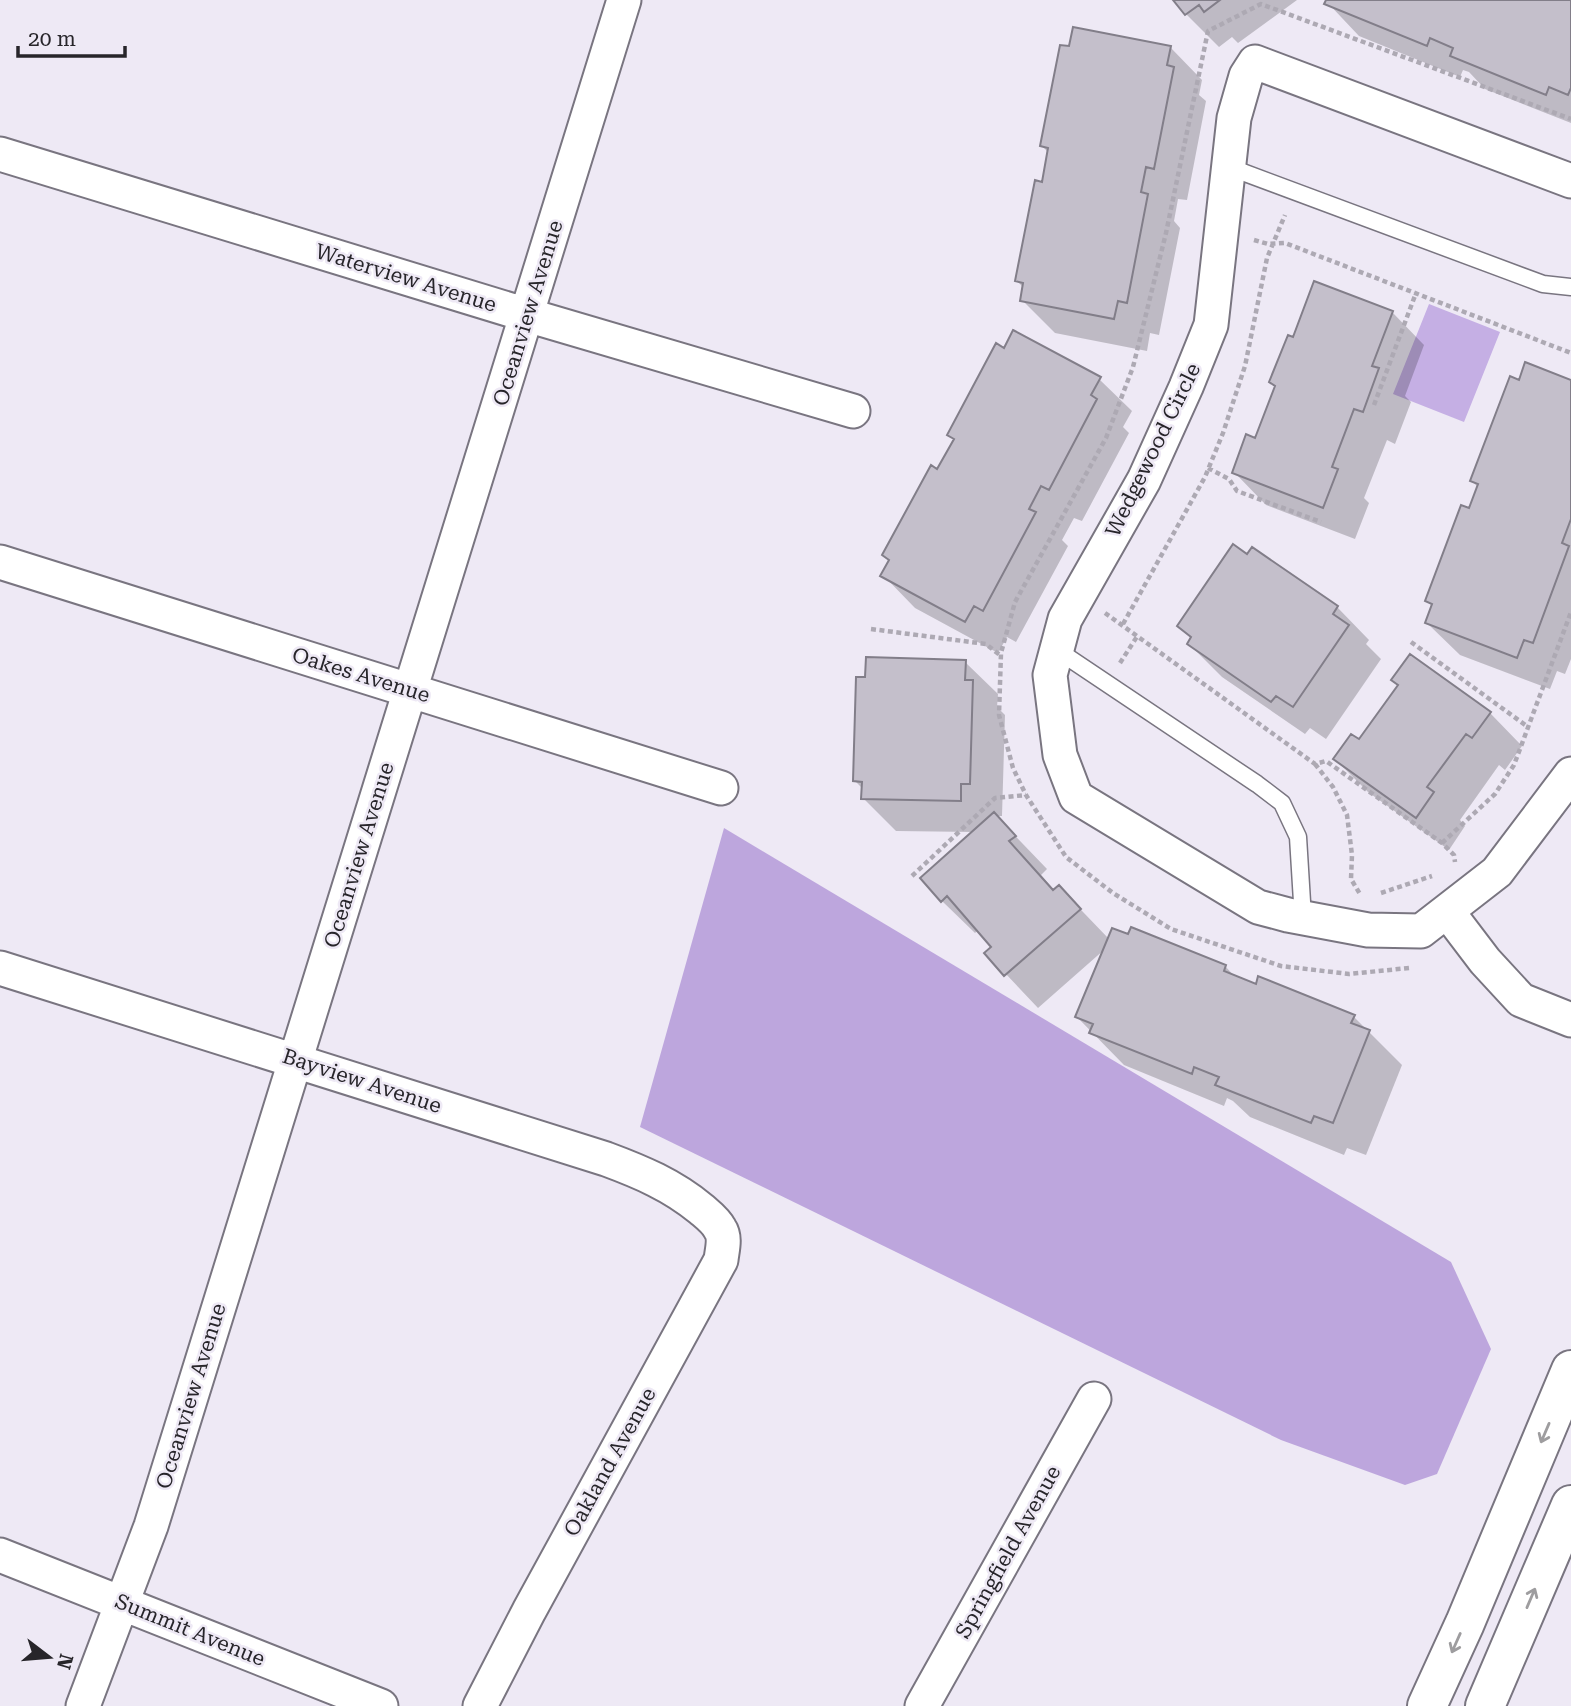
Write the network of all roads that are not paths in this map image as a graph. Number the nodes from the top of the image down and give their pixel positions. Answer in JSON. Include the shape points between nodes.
{"nodes":[{"id":1,"x":624,"y":0,"type":"edge"},
{"id":2,"x":0,"y":153,"type":"edge"},
{"id":3,"x":1229,"y":167,"type":"junction"},
{"id":4,"x":1571,"y":181,"type":"edge"},
{"id":5,"x":1571,"y":287,"type":"edge"},
{"id":6,"x":527,"y":315,"type":"junction"},
{"id":7,"x":853,"y":411,"type":"dead end"},
{"id":8,"x":0,"y":562,"type":"edge"},
{"id":9,"x":1057,"y":650,"type":"junction"},
{"id":10,"x":410,"y":690,"type":"junction"},
{"id":11,"x":1571,"y":774,"type":"edge"},
{"id":12,"x":721,"y":788,"type":"dead end"},
{"id":13,"x":1447,"y":911,"type":"junction"},
{"id":14,"x":1303,"y":918,"type":"junction"},
{"id":15,"x":0,"y":968,"type":"edge"},
{"id":16,"x":1571,"y":1020,"type":"edge"},
{"id":17,"x":296,"y":1060,"type":"junction"},
{"id":18,"x":712,"y":1218,"type":"joint"},
{"id":19,"x":1571,"y":1370,"type":"edge"},
{"id":20,"x":1094,"y":1399,"type":"dead end"},
{"id":21,"x":1571,"y":1505,"type":"edge"},
{"id":22,"x":0,"y":1555,"type":"edge"},
{"id":23,"x":123,"y":1604,"type":"junction"},
{"id":24,"x":83,"y":1706,"type":"edge"},
{"id":25,"x":380,"y":1706,"type":"edge"},
{"id":26,"x":480,"y":1706,"type":"edge"},
{"id":27,"x":922,"y":1706,"type":"edge"},
{"id":28,"x":1427,"y":1706,"type":"edge"},
{"id":29,"x":1485,"y":1706,"type":"edge"}],
"edges":[{"from":1,"to":6,"type":"street","name":"Oceanview Avenue"},
{"from":2,"to":6,"type":"street","name":"Waterview Avenue"},
{"from":3,"to":4,"type":"street","name":"Wedgewood Circle","via":[[1234,118],[1246,76],[1255,62]]},
{"from":3,"to":5,"type":"lane","via":[[1544,284]]},
{"from":3,"to":9,"type":"street","name":"Wedgewood Circle","via":[[1211,325],[1144,480],[1065,619]]},
{"from":6,"to":7,"type":"street","name":"Waterview Avenue"},
{"from":6,"to":10,"type":"street","name":"Oceanview Avenue"},
{"from":8,"to":10,"type":"street","name":"Oakes Avenue"},
{"from":9,"to":14,"type":"lane","via":[[1282,803],[1298,837]]},
{"from":9,"to":14,"type":"street","name":"Wedgewood Circle","via":[[1050,675],[1060,755],[1076,797],[1258,907]]},
{"from":10,"to":12,"type":"street","name":"Oakes Avenue"},
{"from":10,"to":17,"type":"street","name":"Oceanview Avenue"},
{"from":11,"to":13,"type":"street","name":"Wedgewood Circle","via":[[1497,872]]},
{"from":13,"to":14,"type":"street","name":"Wedgewood Circle","via":[[1420,931],[1368,930]]},
{"from":13,"to":16,"type":"street","via":[[1521,1000]]},
{"from":15,"to":17,"type":"street","name":"Bayview Avenue"},
{"from":17,"to":18,"type":"street","name":"Bayview Avenue","via":[[606,1158],[654,1177]]},
{"from":17,"to":23,"type":"street","name":"Oceanview Avenue"},
{"from":18,"to":26,"type":"street","name":"Oakland Avenue","via":[[724,1242],[721,1261]]},
{"from":19,"to":28,"type":"highway","one_way":true},
{"from":20,"to":27,"type":"street","name":"Springfield Avenue"},
{"from":29,"to":21,"type":"highway","one_way":true},
{"from":22,"to":23,"type":"street","name":"Summit Avenue"},
{"from":23,"to":24,"type":"street","name":"Oceanview Avenue"},
{"from":23,"to":25,"type":"street","name":"Summit Avenue"}]}
